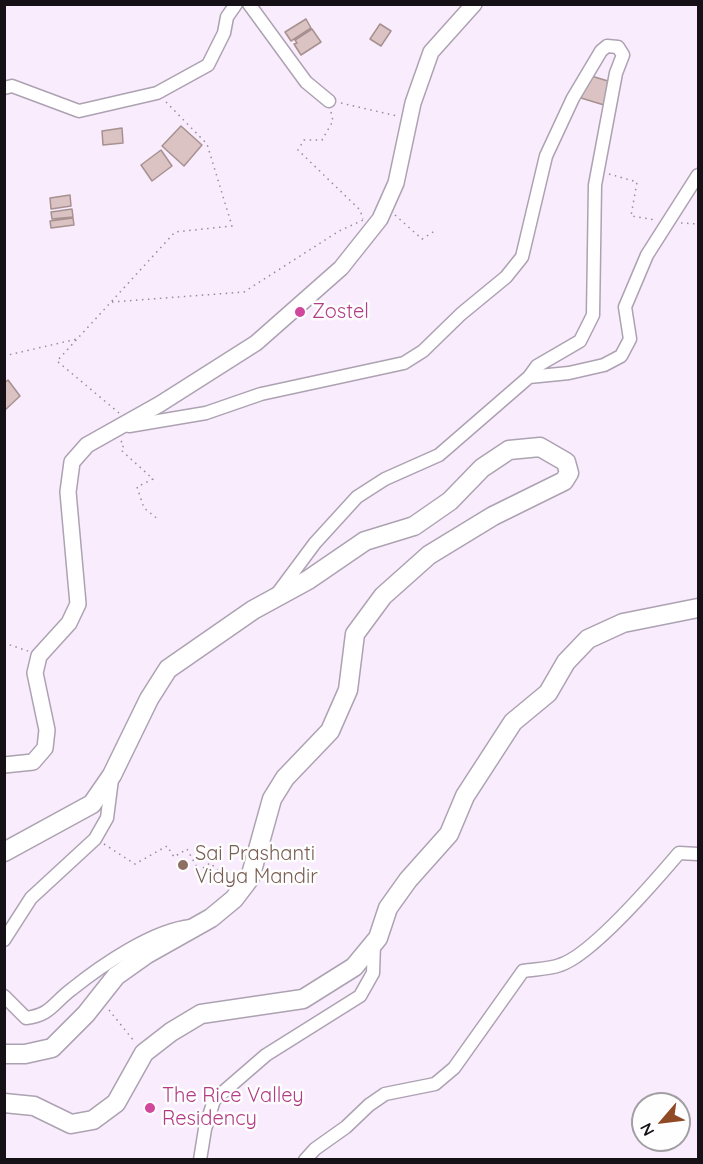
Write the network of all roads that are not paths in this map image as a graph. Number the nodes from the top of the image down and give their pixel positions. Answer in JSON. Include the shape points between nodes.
{"nodes":[{"id":1,"x":236,"y":4,"type":"edge"},
{"id":2,"x":249,"y":4,"type":"edge"},
{"id":3,"x":474,"y":4,"type":"edge"},
{"id":4,"x":4,"y":88,"type":"edge"},
{"id":5,"x":329,"y":101,"type":"road end"},
{"id":6,"x":699,"y":175,"type":"edge"},
{"id":7,"x":529,"y":377,"type":"junction"},
{"id":8,"x":99,"y":437,"type":"junction"},
{"id":9,"x":274,"y":598,"type":"junction"},
{"id":10,"x":699,"y":608,"type":"edge"},
{"id":11,"x":4,"y":765,"type":"edge"},
{"id":12,"x":112,"y":775,"type":"junction"},
{"id":13,"x":4,"y":852,"type":"edge"},
{"id":14,"x":699,"y":854,"type":"edge"},
{"id":15,"x":199,"y":925,"type":"junction"},
{"id":16,"x":4,"y":940,"type":"edge"},
{"id":17,"x":374,"y":943,"type":"junction"},
{"id":18,"x":4,"y":996,"type":"edge"},
{"id":19,"x":4,"y":1054,"type":"edge"},
{"id":20,"x":4,"y":1103,"type":"edge"},
{"id":21,"x":200,"y":1160,"type":"edge"},
{"id":22,"x":305,"y":1160,"type":"edge"}],
"edges":[{"from":1,"to":4,"type":"street","via":[[208,65],[157,93],[79,111],[12,86]]},
{"from":2,"to":5,"type":"street","via":[[306,82]]},
{"from":3,"to":8,"type":"main road","via":[[431,52],[396,183],[380,219],[341,268],[256,343]]},
{"from":6,"to":7,"type":"street","via":[[647,255],[625,307],[630,339],[621,356],[604,365],[569,373]]},
{"from":7,"to":8,"type":"street","via":[[537,366],[580,341],[593,315],[598,171],[616,73],[623,55],[618,47],[607,45],[601,51],[546,156],[522,257],[506,277],[423,351],[404,363],[261,394],[206,413],[139,423]]},
{"from":7,"to":9,"type":"street","via":[[439,455],[385,479],[357,497],[315,543]]},
{"from":8,"to":11,"type":"main road","via":[[72,462],[68,492],[78,604],[69,624],[39,656],[35,673],[47,730],[45,748],[33,762]]},
{"from":9,"to":12,"type":"highway","via":[[168,669]]},
{"from":9,"to":15,"type":"highway","via":[[364,541],[414,526],[509,450],[540,447],[566,462],[569,472],[564,481],[493,516],[429,555],[383,596],[355,634],[348,690],[330,731],[285,778],[272,799],[250,878]]},
{"from":10,"to":17,"type":"highway","via":[[623,623],[588,639],[566,662],[548,693],[513,722],[465,796],[449,834],[388,908]]},
{"from":12,"to":13,"type":"highway","via":[[92,804]]},
{"from":12,"to":16,"type":"street","via":[[107,818],[95,839],[31,898]]},
{"from":14,"to":22,"type":"street","via":[[679,853],[643,895],[582,953],[561,965],[523,971],[454,1068],[435,1084],[385,1094]]},
{"from":15,"to":18,"type":"street","via":[[174,928],[124,954],[71,989],[43,1016],[26,1018]]},
{"from":15,"to":19,"type":"highway","via":[[116,976],[52,1048]]},
{"from":17,"to":20,"type":"highway","via":[[354,967],[303,999],[201,1014],[171,1032],[144,1053],[116,1103],[93,1120],[71,1124],[34,1106]]},
{"from":17,"to":21,"type":"street","via":[[373,973],[360,996],[266,1055],[214,1100]]}]}
